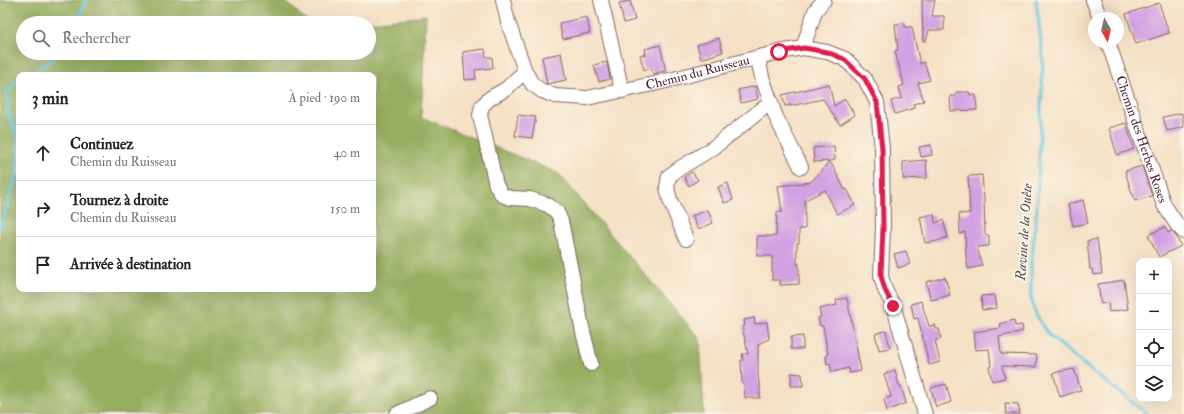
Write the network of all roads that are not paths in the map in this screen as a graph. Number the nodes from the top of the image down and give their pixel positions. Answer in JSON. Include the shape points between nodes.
{"nodes":[{"id":1,"x":503,"y":0,"type":"edge"},
{"id":2,"x":601,"y":0,"type":"edge"},
{"id":3,"x":824,"y":0,"type":"edge"},
{"id":4,"x":1093,"y":0,"type":"edge"},
{"id":5,"x":1098,"y":12,"type":"edge"},
{"id":6,"x":804,"y":48,"type":"junction"},
{"id":7,"x":1110,"y":48,"type":"edge"},
{"id":8,"x":758,"y":58,"type":"junction"},
{"id":9,"x":525,"y":71,"type":"junction"},
{"id":10,"x":622,"y":91,"type":"junction"},
{"id":11,"x":771,"y":102,"type":"junction"},
{"id":12,"x":801,"y":167,"type":"dead end"},
{"id":13,"x":1184,"y":232,"type":"edge"},
{"id":14,"x":686,"y":239,"type":"dead end"},
{"id":15,"x":591,"y":364,"type":"dead end"},
{"id":16,"x":430,"y":398,"type":"dead end"},
{"id":17,"x":397,"y":414,"type":"edge"},
{"id":18,"x":925,"y":414,"type":"edge"}],
"edges":[{"from":1,"to":9,"type":"street","name":"Chemin du Ruisseau"},
{"from":2,"to":10,"type":"street"},
{"from":3,"to":6,"type":"street","via":[[815,11]]},
{"from":4,"to":5,"type":"street"},
{"from":6,"to":8,"type":"street","name":"Chemin du Ruisseau"},
{"from":6,"to":18,"type":"street","name":"Chemin du Ruisseau","via":[[827,52],[844,59],[865,79],[877,102],[882,149],[881,276],[893,306]]},
{"from":7,"to":13,"type":"street","name":"Chemin des Herbes Roses","via":[[1164,205]]},
{"from":8,"to":10,"type":"street","name":"Chemin du Ruisseau"},
{"from":8,"to":11,"type":"street"},
{"from":9,"to":10,"type":"street","name":"Chemin du Ruisseau","via":[[532,84],[555,96],[587,98]]},
{"from":9,"to":15,"type":"street","via":[[482,106],[480,115],[485,141],[496,184],[502,195],[530,199],[548,205],[557,212]]},
{"from":11,"to":12,"type":"street"},
{"from":11,"to":14,"type":"street","via":[[713,148],[669,176],[667,187],[670,200]]},
{"from":16,"to":17,"type":"street"}]}
